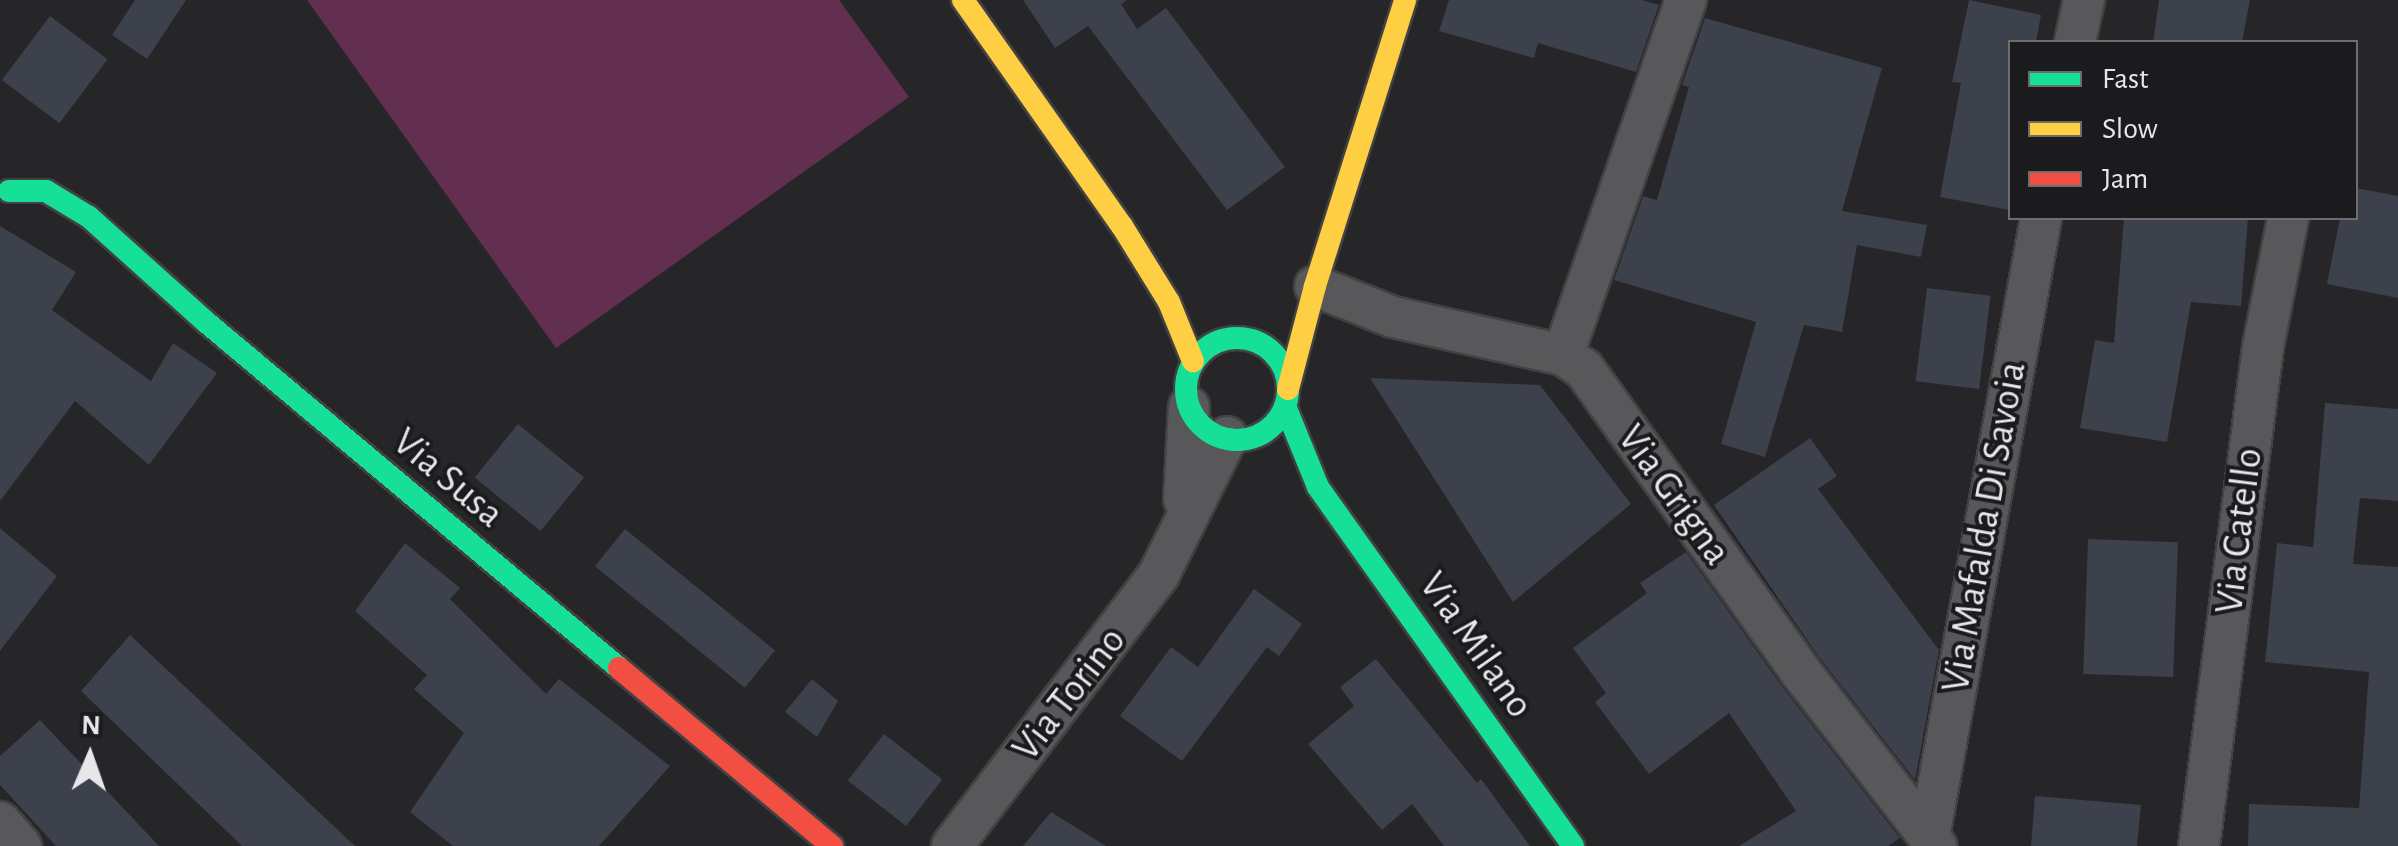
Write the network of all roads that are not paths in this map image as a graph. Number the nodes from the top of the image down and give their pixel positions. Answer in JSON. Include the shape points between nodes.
{"nodes":[{"id":1,"x":963,"y":0,"type":"edge"},
{"id":2,"x":1406,"y":0,"type":"edge"},
{"id":3,"x":1686,"y":0,"type":"edge"},
{"id":4,"x":2084,"y":0,"type":"edge"},
{"id":5,"x":2075,"y":40,"type":"edge"},
{"id":6,"x":3,"y":186,"type":"edge"},
{"id":7,"x":2041,"y":220,"type":"edge"},
{"id":8,"x":2288,"y":220,"type":"edge"},
{"id":9,"x":1122,"y":226,"type":"junction"},
{"id":10,"x":1315,"y":286,"type":"junction"},
{"id":11,"x":1264,"y":333,"type":"junction"},
{"id":12,"x":1563,"y":354,"type":"junction"},
{"id":13,"x":1193,"y":362,"type":"junction"},
{"id":14,"x":1286,"y":397,"type":"junction"},
{"id":15,"x":1189,"y":407,"type":"junction"},
{"id":16,"x":1258,"y":445,"type":"junction"},
{"id":17,"x":1318,"y":487,"type":"junction"},
{"id":18,"x":1178,"y":537,"type":"junction"},
{"id":19,"x":0,"y":822,"type":"edge"},
{"id":20,"x":1933,"y":841,"type":"edge"},
{"id":21,"x":20,"y":846,"type":"edge"},
{"id":22,"x":832,"y":846,"type":"edge"},
{"id":23,"x":952,"y":846,"type":"edge"},
{"id":24,"x":1573,"y":846,"type":"edge"},
{"id":25,"x":2199,"y":846,"type":"edge"}],
"edges":[{"from":1,"to":9,"type":"street"},
{"from":2,"to":10,"type":"street"},
{"from":3,"to":12,"type":"street"},
{"from":4,"to":5,"type":"street"},
{"from":6,"to":22,"type":"street","name":"Via Susa","via":[[46,191],[89,217]]},
{"from":7,"to":20,"type":"street","name":"Via Mafalda Di Savoia"},
{"from":8,"to":25,"type":"street","name":"Via Catello","via":[[2263,347]]},
{"from":9,"to":11,"type":"street","via":[[1206,310]]},
{"from":9,"to":13,"type":"street","via":[[1169,302]]},
{"from":10,"to":11,"type":"street","via":[[1306,303]]},
{"from":10,"to":12,"type":"street","via":[[1394,317]]},
{"from":10,"to":14,"type":"street"},
{"from":11,"to":13,"type":"street","via":[[1218,341]]},
{"from":11,"to":14,"type":"street","via":[[1279,360]]},
{"from":12,"to":20,"type":"street","name":"Via Grigna","via":[[1584,369],[1800,671]]},
{"from":13,"to":15,"type":"street"},
{"from":14,"to":16,"type":"street"},
{"from":14,"to":17,"type":"street","name":"Via Milano"},
{"from":15,"to":16,"type":"street","via":[[1206,428]]},
{"from":15,"to":18,"type":"street","name":"Via Torino"},
{"from":16,"to":17,"type":"street","name":"Via Milano"},
{"from":16,"to":18,"type":"street","name":"Via Torino"},
{"from":17,"to":24,"type":"street","name":"Via Milano"},
{"from":18,"to":23,"type":"street","name":"Via Torino","via":[[1132,612]]},
{"from":19,"to":21,"type":"street"}]}
